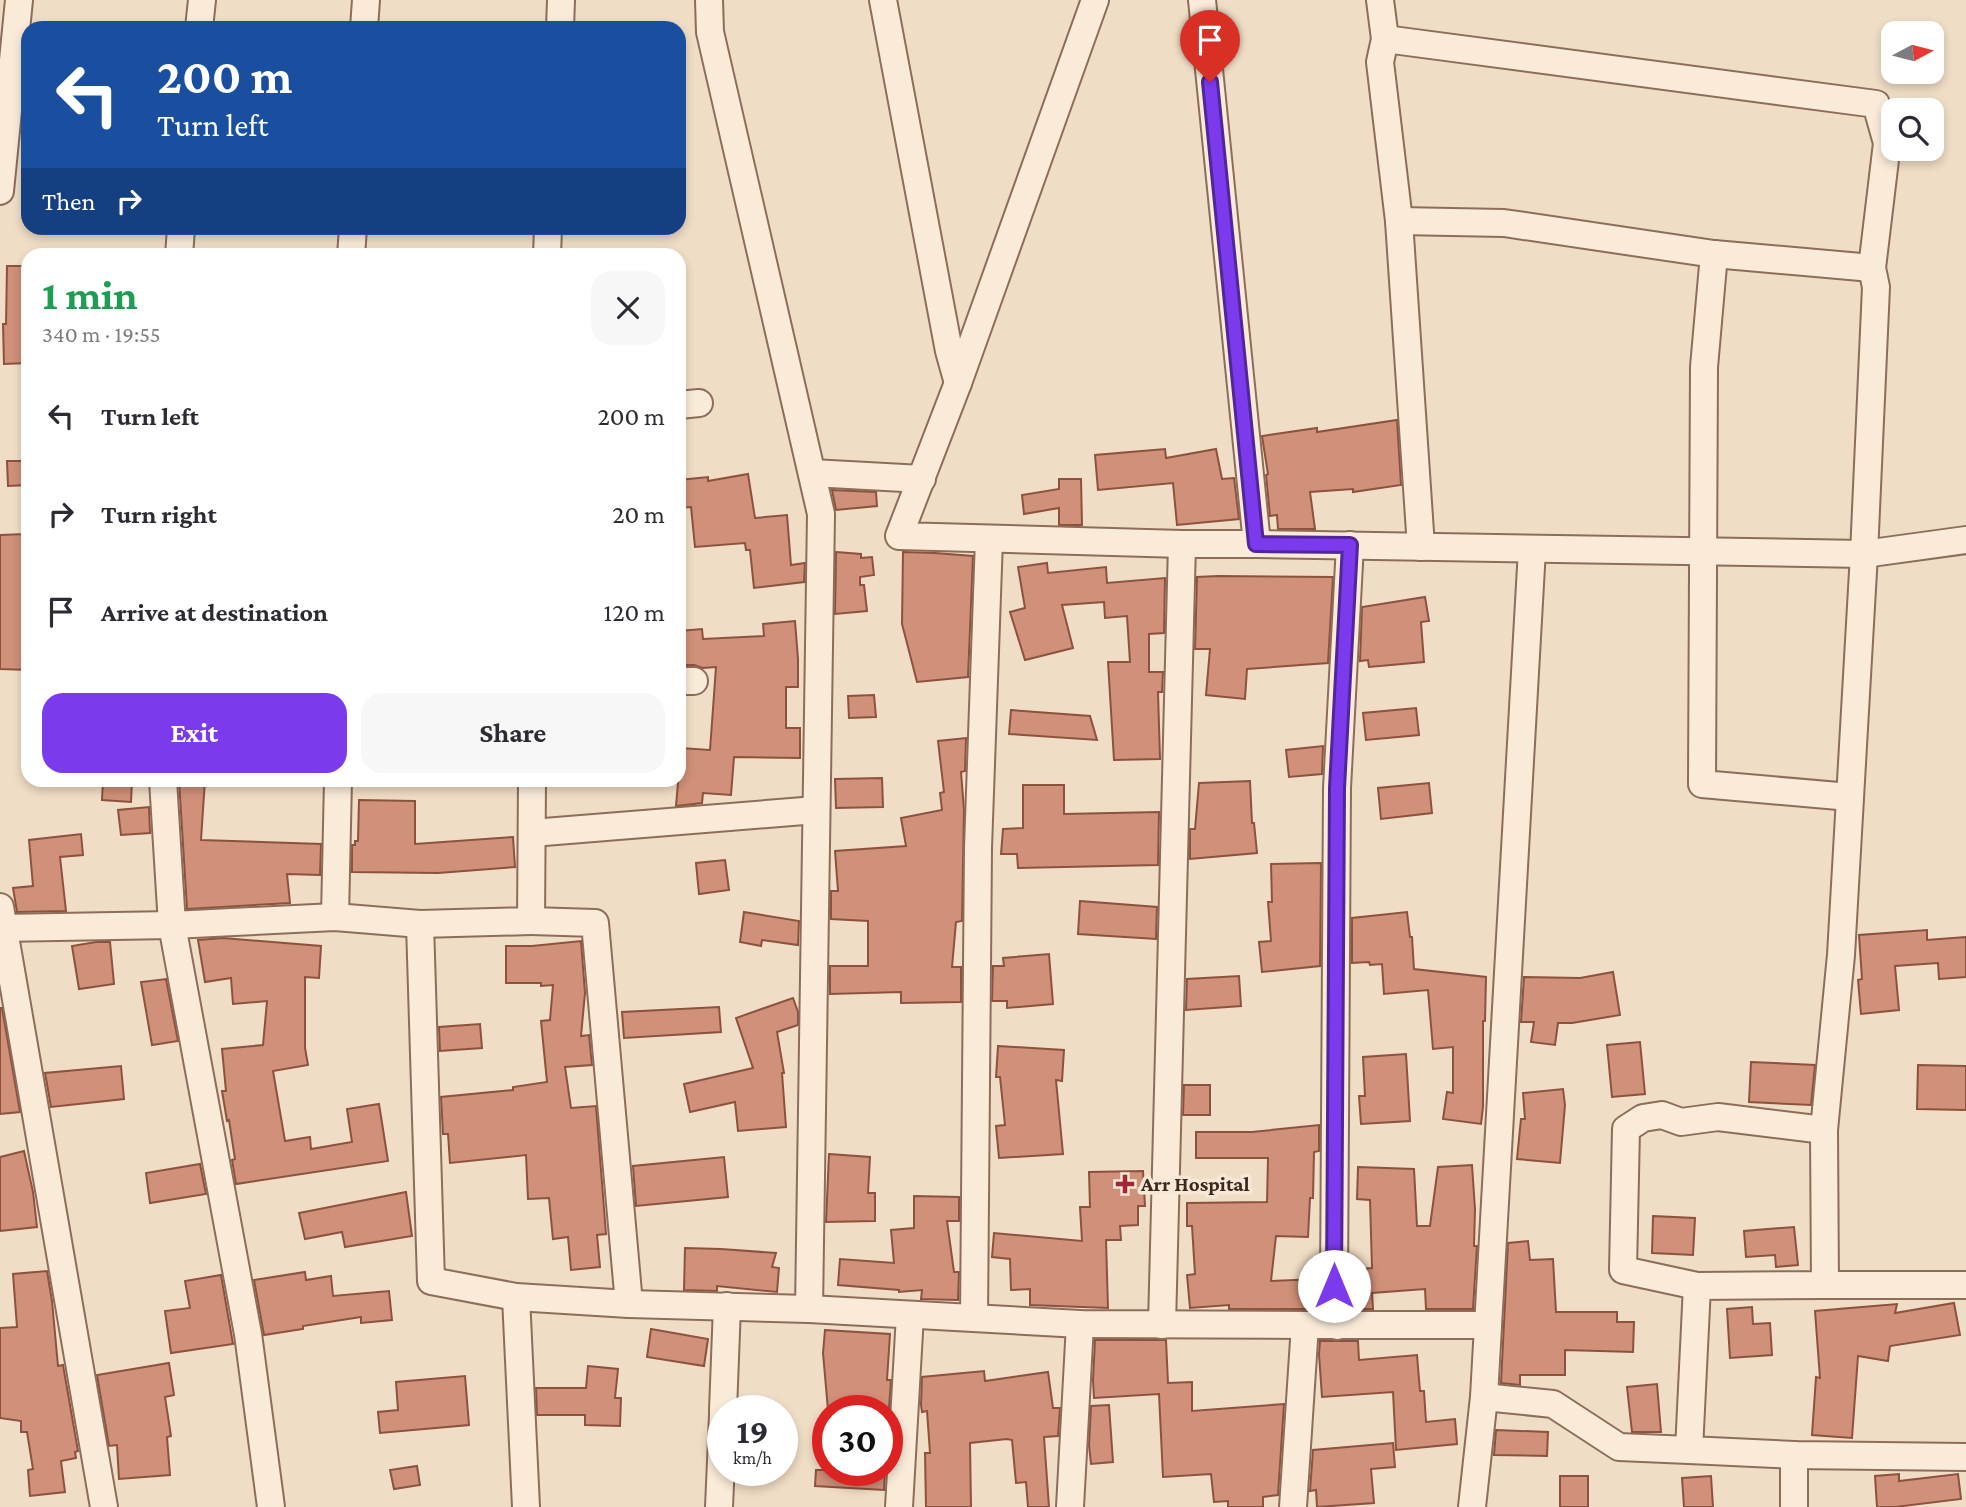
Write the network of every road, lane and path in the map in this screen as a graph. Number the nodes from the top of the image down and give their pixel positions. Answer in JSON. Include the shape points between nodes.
{"nodes":[{"id":1,"x":19,"y":0,"type":"edge"},
{"id":2,"x":202,"y":0,"type":"edge"},
{"id":3,"x":366,"y":0,"type":"edge"},
{"id":4,"x":561,"y":0,"type":"edge"},
{"id":5,"x":709,"y":0,"type":"edge"},
{"id":6,"x":883,"y":0,"type":"edge"},
{"id":7,"x":1094,"y":0,"type":"edge"},
{"id":8,"x":1202,"y":0,"type":"edge"},
{"id":9,"x":1380,"y":0,"type":"edge"},
{"id":10,"x":200,"y":21,"type":"edge"},
{"id":11,"x":364,"y":21,"type":"edge"},
{"id":12,"x":560,"y":21,"type":"edge"},
{"id":13,"x":1385,"y":39,"type":"junction"},
{"id":14,"x":0,"y":191,"type":"edge"},
{"id":15,"x":1399,"y":221,"type":"junction"},
{"id":16,"x":1714,"y":254,"type":"junction"},
{"id":17,"x":1872,"y":268,"type":"junction"},
{"id":18,"x":958,"y":383,"type":"junction"},
{"id":19,"x":812,"y":473,"type":"junction"},
{"id":20,"x":922,"y":479,"type":"junction"},
{"id":21,"x":989,"y":539,"type":"junction"},
{"id":22,"x":1966,"y":540,"type":"edge"},
{"id":23,"x":1182,"y":544,"type":"junction"},
{"id":24,"x":1256,"y":544,"type":"junction"},
{"id":25,"x":1350,"y":545,"type":"junction"},
{"id":26,"x":1421,"y":547,"type":"junction"},
{"id":27,"x":1531,"y":549,"type":"junction"},
{"id":28,"x":1704,"y":552,"type":"junction"},
{"id":29,"x":1864,"y":554,"type":"junction"},
{"id":30,"x":163,"y":787,"type":"edge"},
{"id":31,"x":338,"y":787,"type":"edge"},
{"id":32,"x":532,"y":787,"type":"edge"},
{"id":33,"x":1850,"y":797,"type":"junction"},
{"id":34,"x":816,"y":810,"type":"junction"},
{"id":35,"x":532,"y":833,"type":"junction"},
{"id":36,"x":335,"y":917,"type":"junction"},
{"id":37,"x":1,"y":921,"type":"edge"},
{"id":38,"x":531,"y":921,"type":"junction"},
{"id":39,"x":420,"y":924,"type":"junction"},
{"id":40,"x":172,"y":925,"type":"junction"},
{"id":41,"x":1824,"y":1130,"type":"junction"},
{"id":42,"x":1825,"y":1285,"type":"junction"},
{"id":43,"x":1966,"y":1285,"type":"edge"},
{"id":44,"x":1697,"y":1286,"type":"junction"},
{"id":45,"x":516,"y":1297,"type":"junction"},
{"id":46,"x":629,"y":1304,"type":"junction"},
{"id":47,"x":727,"y":1306,"type":"junction"},
{"id":48,"x":809,"y":1309,"type":"junction"},
{"id":49,"x":910,"y":1315,"type":"junction"},
{"id":50,"x":974,"y":1318,"type":"junction"},
{"id":51,"x":1080,"y":1324,"type":"junction"},
{"id":52,"x":1162,"y":1325,"type":"junction"},
{"id":53,"x":1305,"y":1325,"type":"junction"},
{"id":54,"x":1488,"y":1325,"type":"junction"},
{"id":55,"x":1337,"y":1326,"type":"junction"},
{"id":56,"x":724,"y":1395,"type":"edge"},
{"id":57,"x":1484,"y":1397,"type":"junction"},
{"id":58,"x":1689,"y":1450,"type":"junction"},
{"id":59,"x":1794,"y":1455,"type":"junction"},
{"id":60,"x":1966,"y":1457,"type":"edge"},
{"id":61,"x":720,"y":1486,"type":"edge"},
{"id":62,"x":104,"y":1507,"type":"edge"},
{"id":63,"x":271,"y":1507,"type":"edge"},
{"id":64,"x":526,"y":1507,"type":"edge"},
{"id":65,"x":719,"y":1507,"type":"edge"},
{"id":66,"x":899,"y":1507,"type":"edge"},
{"id":67,"x":1070,"y":1507,"type":"edge"},
{"id":68,"x":1293,"y":1507,"type":"edge"},
{"id":69,"x":1472,"y":1507,"type":"edge"},
{"id":70,"x":1794,"y":1507,"type":"edge"}],
"edges":[{"from":1,"to":14,"type":"street"},
{"from":2,"to":10,"type":"street"},
{"from":3,"to":11,"type":"street"},
{"from":4,"to":12,"type":"street"},
{"from":5,"to":19,"type":"street","via":[[710,32]]},
{"from":6,"to":18,"type":"street"},
{"from":7,"to":18,"type":"street"},
{"from":8,"to":24,"type":"street"},
{"from":9,"to":13,"type":"street"},
{"from":13,"to":15,"type":"street","via":[[1380,62]]},
{"from":13,"to":17,"type":"street","via":[[1876,104],[1887,143]]},
{"from":15,"to":16,"type":"street","via":[[1504,223]]},
{"from":15,"to":26,"type":"street"},
{"from":16,"to":17,"type":"street"},
{"from":16,"to":28,"type":"street","via":[[1704,367]]},
{"from":17,"to":29,"type":"street","via":[[1876,287]]},
{"from":18,"to":20,"type":"street"},
{"from":19,"to":20,"type":"street"},
{"from":19,"to":34,"type":"street","via":[[821,514]]},
{"from":20,"to":21,"type":"street","via":[[900,536]]},
{"from":21,"to":23,"type":"street"},
{"from":21,"to":50,"type":"street","via":[[978,848]]},
{"from":22,"to":29,"type":"street"},
{"from":23,"to":24,"type":"street"},
{"from":23,"to":52,"type":"street"},
{"from":24,"to":25,"type":"street"},
{"from":25,"to":26,"type":"street"},
{"from":25,"to":55,"type":"street","via":[[1337,788]]},
{"from":26,"to":27,"type":"street"},
{"from":27,"to":28,"type":"street"},
{"from":27,"to":54,"type":"street"},
{"from":28,"to":29,"type":"street"},
{"from":28,"to":33,"type":"street","via":[[1702,784]]},
{"from":29,"to":33,"type":"street"},
{"from":30,"to":40,"type":"street"},
{"from":31,"to":36,"type":"street"},
{"from":32,"to":35,"type":"street"},
{"from":33,"to":41,"type":"street"},
{"from":34,"to":35,"type":"street"},
{"from":34,"to":48,"type":"street"},
{"from":35,"to":38,"type":"street"},
{"from":36,"to":39,"type":"street"},
{"from":36,"to":40,"type":"street"},
{"from":37,"to":40,"type":"street"},
{"from":37,"to":62,"type":"street"},
{"from":38,"to":39,"type":"street"},
{"from":38,"to":46,"type":"street","via":[[595,923]]},
{"from":39,"to":45,"type":"street","via":[[431,1281]]},
{"from":40,"to":63,"type":"street","via":[[248,1334]]},
{"from":41,"to":42,"type":"street"},
{"from":41,"to":44,"type":"street","via":[[1718,1117],[1681,1122],[1662,1115],[1643,1118],[1626,1129],[1623,1270]]},
{"from":42,"to":43,"type":"street"},
{"from":42,"to":44,"type":"street"},
{"from":44,"to":58,"type":"street"},
{"from":45,"to":46,"type":"street"},
{"from":45,"to":64,"type":"street"},
{"from":46,"to":47,"type":"street"},
{"from":47,"to":48,"type":"street"},
{"from":47,"to":56,"type":"street"},
{"from":48,"to":49,"type":"street"},
{"from":49,"to":50,"type":"street"},
{"from":49,"to":66,"type":"street"},
{"from":50,"to":51,"type":"street"},
{"from":51,"to":52,"type":"street"},
{"from":51,"to":67,"type":"street"},
{"from":52,"to":53,"type":"street"},
{"from":53,"to":55,"type":"street"},
{"from":53,"to":68,"type":"street"},
{"from":54,"to":55,"type":"street"},
{"from":54,"to":57,"type":"street"},
{"from":57,"to":58,"type":"street","via":[[1553,1404],[1619,1447]]},
{"from":57,"to":69,"type":"street"},
{"from":58,"to":59,"type":"street"},
{"from":59,"to":60,"type":"street"},
{"from":59,"to":70,"type":"street"},
{"from":61,"to":65,"type":"street"}]}
